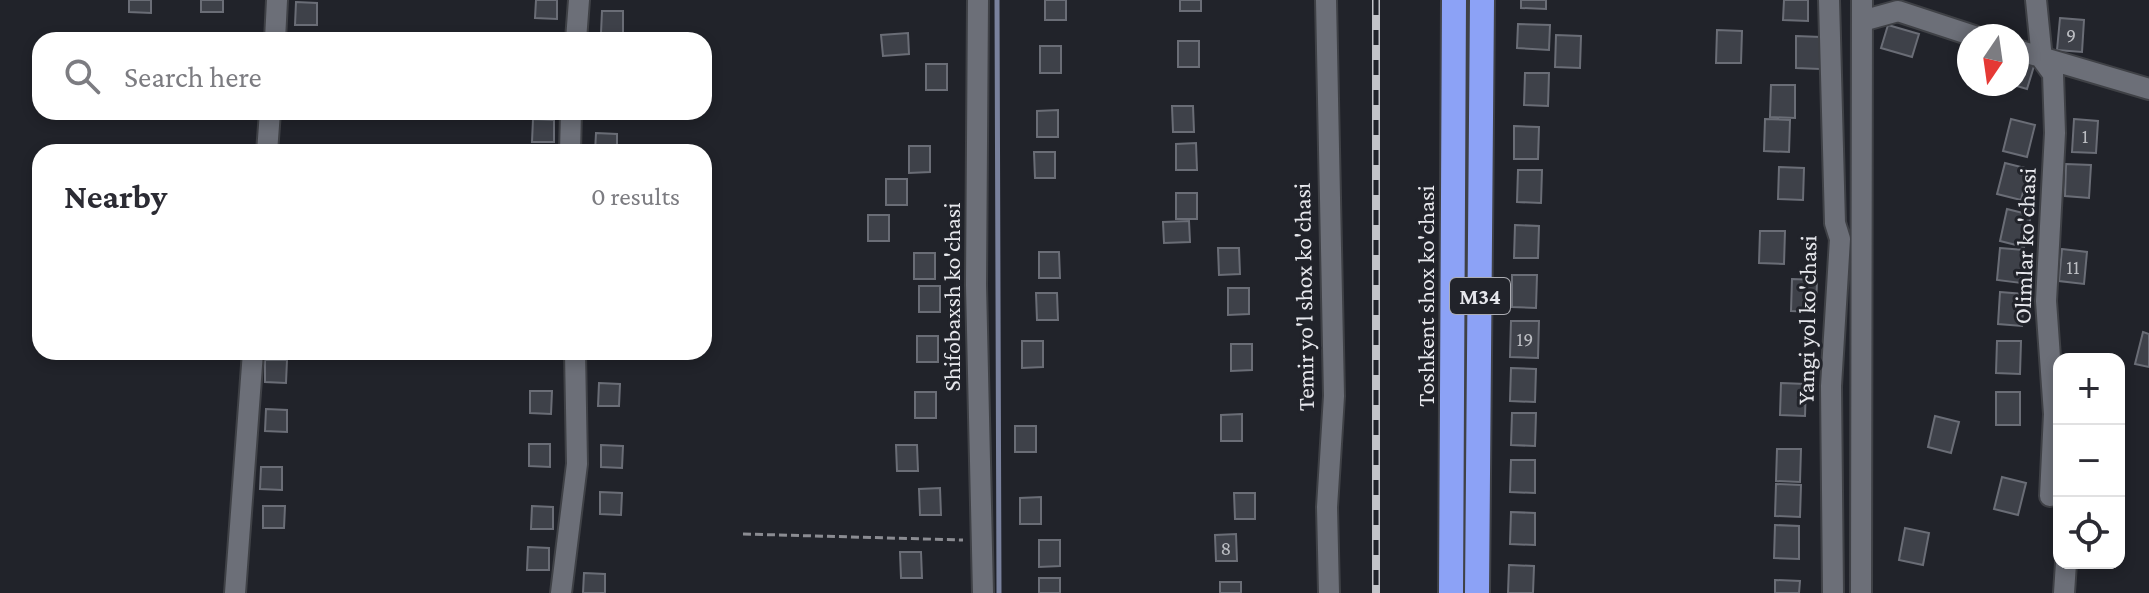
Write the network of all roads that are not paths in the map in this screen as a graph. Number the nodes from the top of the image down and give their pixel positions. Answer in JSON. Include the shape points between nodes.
{"nodes":[{"id":1,"x":277,"y":0,"type":"edge"},
{"id":2,"x":579,"y":0,"type":"edge"},
{"id":3,"x":978,"y":0,"type":"edge"},
{"id":4,"x":1326,"y":0,"type":"edge"},
{"id":5,"x":1454,"y":0,"type":"edge"},
{"id":6,"x":1482,"y":0,"type":"edge"},
{"id":7,"x":1829,"y":0,"type":"edge"},
{"id":8,"x":1862,"y":0,"type":"edge"},
{"id":9,"x":2036,"y":0,"type":"edge"},
{"id":10,"x":1957,"y":30,"type":"edge"},
{"id":11,"x":275,"y":32,"type":"edge"},
{"id":12,"x":577,"y":32,"type":"edge"},
{"id":13,"x":1862,"y":32,"type":"junction"},
{"id":14,"x":1829,"y":42,"type":"junction"},
{"id":15,"x":2029,"y":54,"type":"edge"},
{"id":16,"x":2042,"y":59,"type":"junction"},
{"id":17,"x":2149,"y":89,"type":"edge"},
{"id":18,"x":269,"y":120,"type":"edge"},
{"id":19,"x":571,"y":120,"type":"edge"},
{"id":20,"x":268,"y":144,"type":"edge"},
{"id":21,"x":570,"y":144,"type":"edge"},
{"id":22,"x":252,"y":360,"type":"edge"},
{"id":23,"x":575,"y":360,"type":"edge"},
{"id":24,"x":2050,"y":496,"type":"dead end"},
{"id":25,"x":2066,"y":569,"type":"edge"},
{"id":26,"x":235,"y":593,"type":"edge"},
{"id":27,"x":561,"y":593,"type":"edge"},
{"id":28,"x":983,"y":593,"type":"edge"},
{"id":29,"x":1329,"y":593,"type":"edge"},
{"id":30,"x":1451,"y":593,"type":"edge"},
{"id":31,"x":1477,"y":593,"type":"edge"},
{"id":32,"x":1833,"y":593,"type":"edge"},
{"id":33,"x":1861,"y":593,"type":"edge"},
{"id":34,"x":2064,"y":593,"type":"edge"}],
"edges":[{"from":1,"to":11,"type":"street"},
{"from":2,"to":12,"type":"street"},
{"from":3,"to":28,"type":"street","name":"Shifobaxsh ko'chasi","via":[[976,285]]},
{"from":4,"to":29,"type":"street","name":"Temir yo'l shox ko'chasi","via":[[1334,396],[1327,507]]},
{"from":5,"to":30,"type":"highway","name":"Toshkent shox ko'chasi","number":"M34"},
{"from":6,"to":31,"type":"highway","number":"M34"},
{"from":7,"to":14,"type":"street","name":"Yangi yol ko'chasi"},
{"from":8,"to":13,"type":"street"},
{"from":9,"to":16,"type":"street","name":"Olimlar ko'chasi"},
{"from":10,"to":13,"type":"street","via":[[1898,11]]},
{"from":13,"to":14,"type":"street"},
{"from":13,"to":33,"type":"street"},
{"from":14,"to":32,"type":"street","name":"Yangi yol ko'chasi","via":[[1835,223],[1840,239],[1831,386]]},
{"from":15,"to":16,"type":"street"},
{"from":16,"to":17,"type":"street"},
{"from":16,"to":24,"type":"street","name":"Olimlar ko'chasi","via":[[2053,74],[2055,133],[2046,301],[2054,414]]},
{"from":18,"to":20,"type":"street"},
{"from":19,"to":21,"type":"street"},
{"from":22,"to":26,"type":"street"},
{"from":23,"to":27,"type":"street","via":[[577,464]]},
{"from":25,"to":34,"type":"street"}]}
